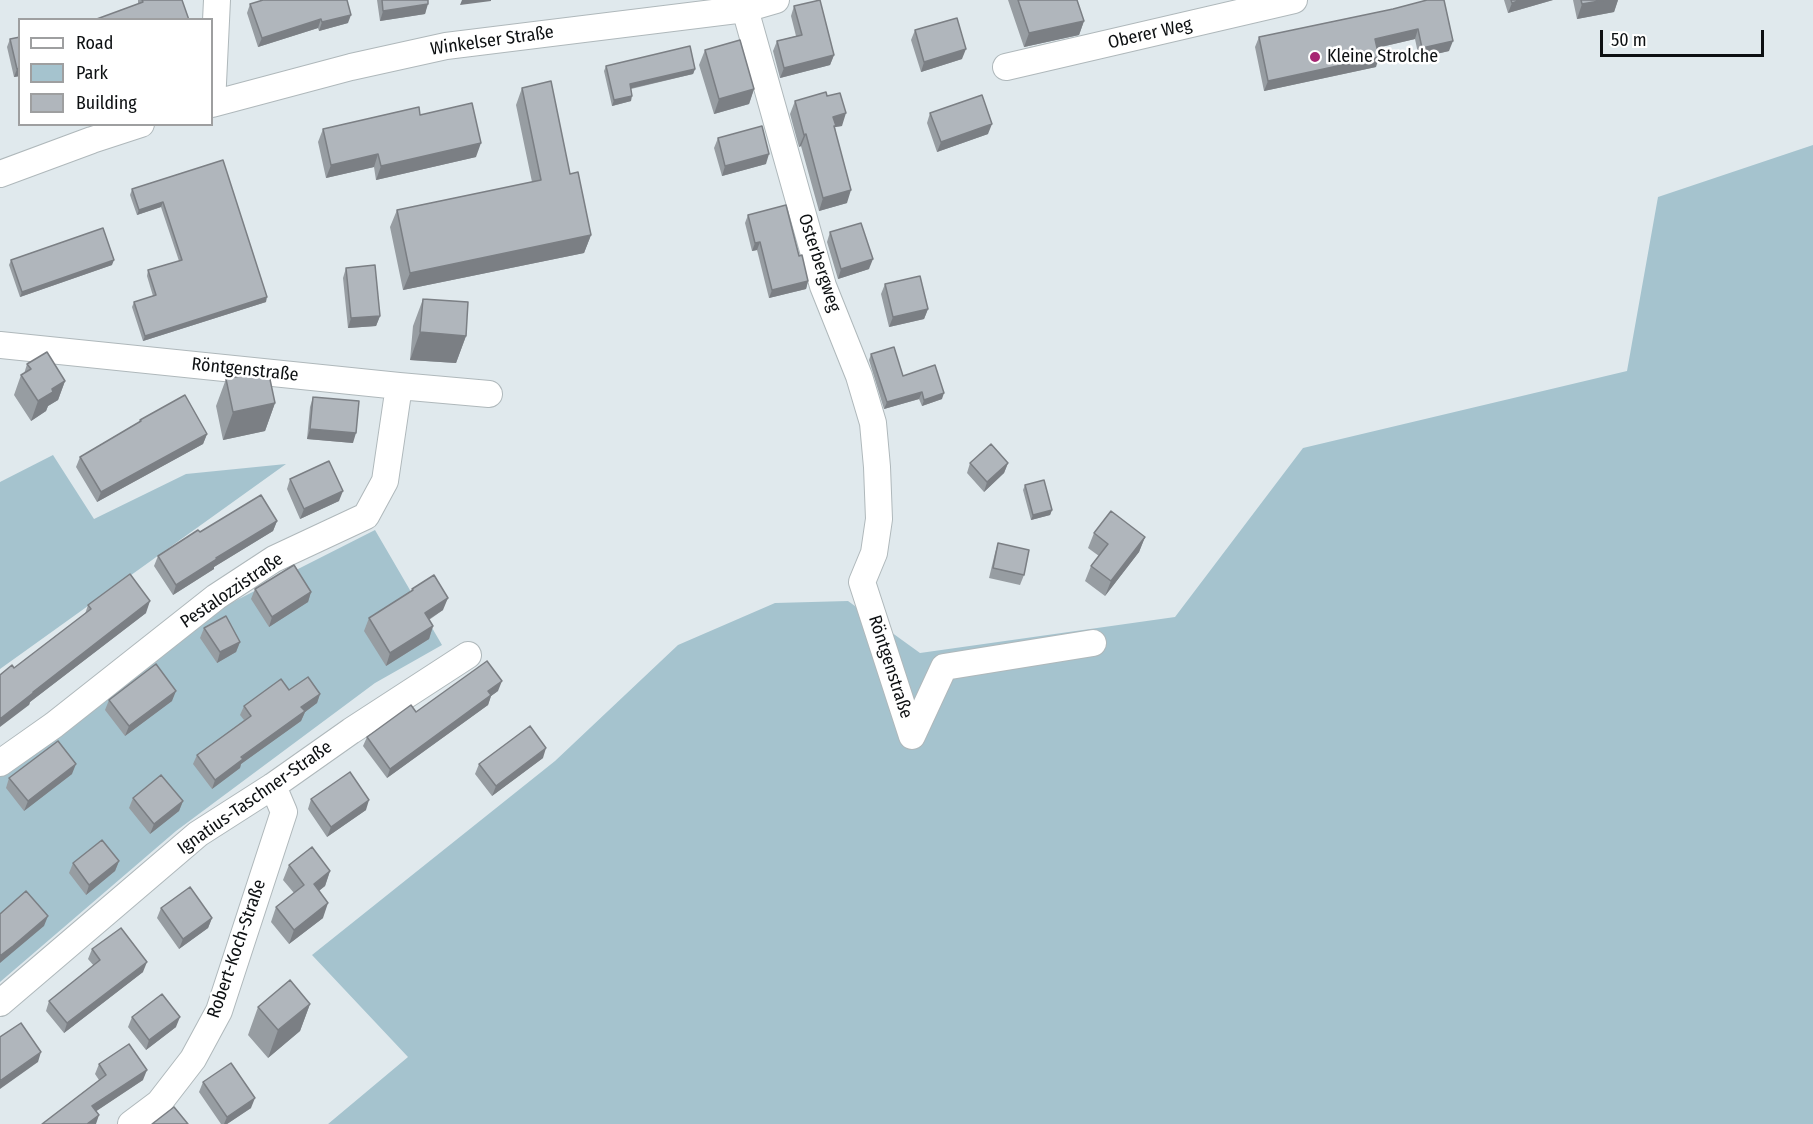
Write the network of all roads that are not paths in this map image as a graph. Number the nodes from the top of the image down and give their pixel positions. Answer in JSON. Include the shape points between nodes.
{"nodes":[{"id":1,"x":217,"y":0,"type":"edge"},
{"id":2,"x":776,"y":0,"type":"edge"},
{"id":3,"x":1294,"y":0,"type":"edge"},
{"id":4,"x":745,"y":9,"type":"junction"},
{"id":5,"x":1006,"y":67,"type":"dead end"},
{"id":6,"x":213,"y":83,"type":"edge"},
{"id":7,"x":213,"y":104,"type":"edge"},
{"id":8,"x":135,"y":126,"type":"edge"},
{"id":9,"x":0,"y":174,"type":"edge"},
{"id":10,"x":0,"y":345,"type":"edge"},
{"id":11,"x":399,"y":386,"type":"junction"},
{"id":12,"x":489,"y":394,"type":"dead end"},
{"id":13,"x":879,"y":519,"type":"joint"},
{"id":14,"x":1093,"y":643,"type":"dead end"},
{"id":15,"x":468,"y":655,"type":"dead end"},
{"id":16,"x":0,"y":763,"type":"edge"},
{"id":17,"x":273,"y":786,"type":"junction"},
{"id":18,"x":0,"y":1003,"type":"edge"},
{"id":19,"x":131,"y":1124,"type":"edge"}],
"edges":[{"from":1,"to":6,"type":"street","name":"Winkelser Straße"},
{"from":2,"to":4,"type":"street","name":"Winkelser Straße"},
{"from":3,"to":5,"type":"street","name":"Oberer Weg"},
{"from":4,"to":7,"type":"street","name":"Winkelser Straße","via":[[446,46]]},
{"from":4,"to":13,"type":"street","name":"Osterbergweg","via":[[823,286],[873,423]]},
{"from":8,"to":9,"type":"street"},
{"from":10,"to":11,"type":"street","name":"Röntgenstraße"},
{"from":11,"to":12,"type":"street","name":"Röntgenstraße"},
{"from":11,"to":16,"type":"street","name":"Pestalozzistraße","via":[[385,481],[366,516],[274,559],[216,597]]},
{"from":13,"to":14,"type":"street","name":"Röntgenstraße","via":[[873,553],[862,582],[912,736],[944,667]]},
{"from":15,"to":17,"type":"street","name":"Ignatius-Taschner-Straße"},
{"from":17,"to":18,"type":"street","name":"Ignatius-Taschner-Straße","via":[[198,834]]},
{"from":17,"to":19,"type":"street","name":"Robert-Koch-Straße","via":[[284,812],[219,1011],[187,1068],[159,1103]]}]}
